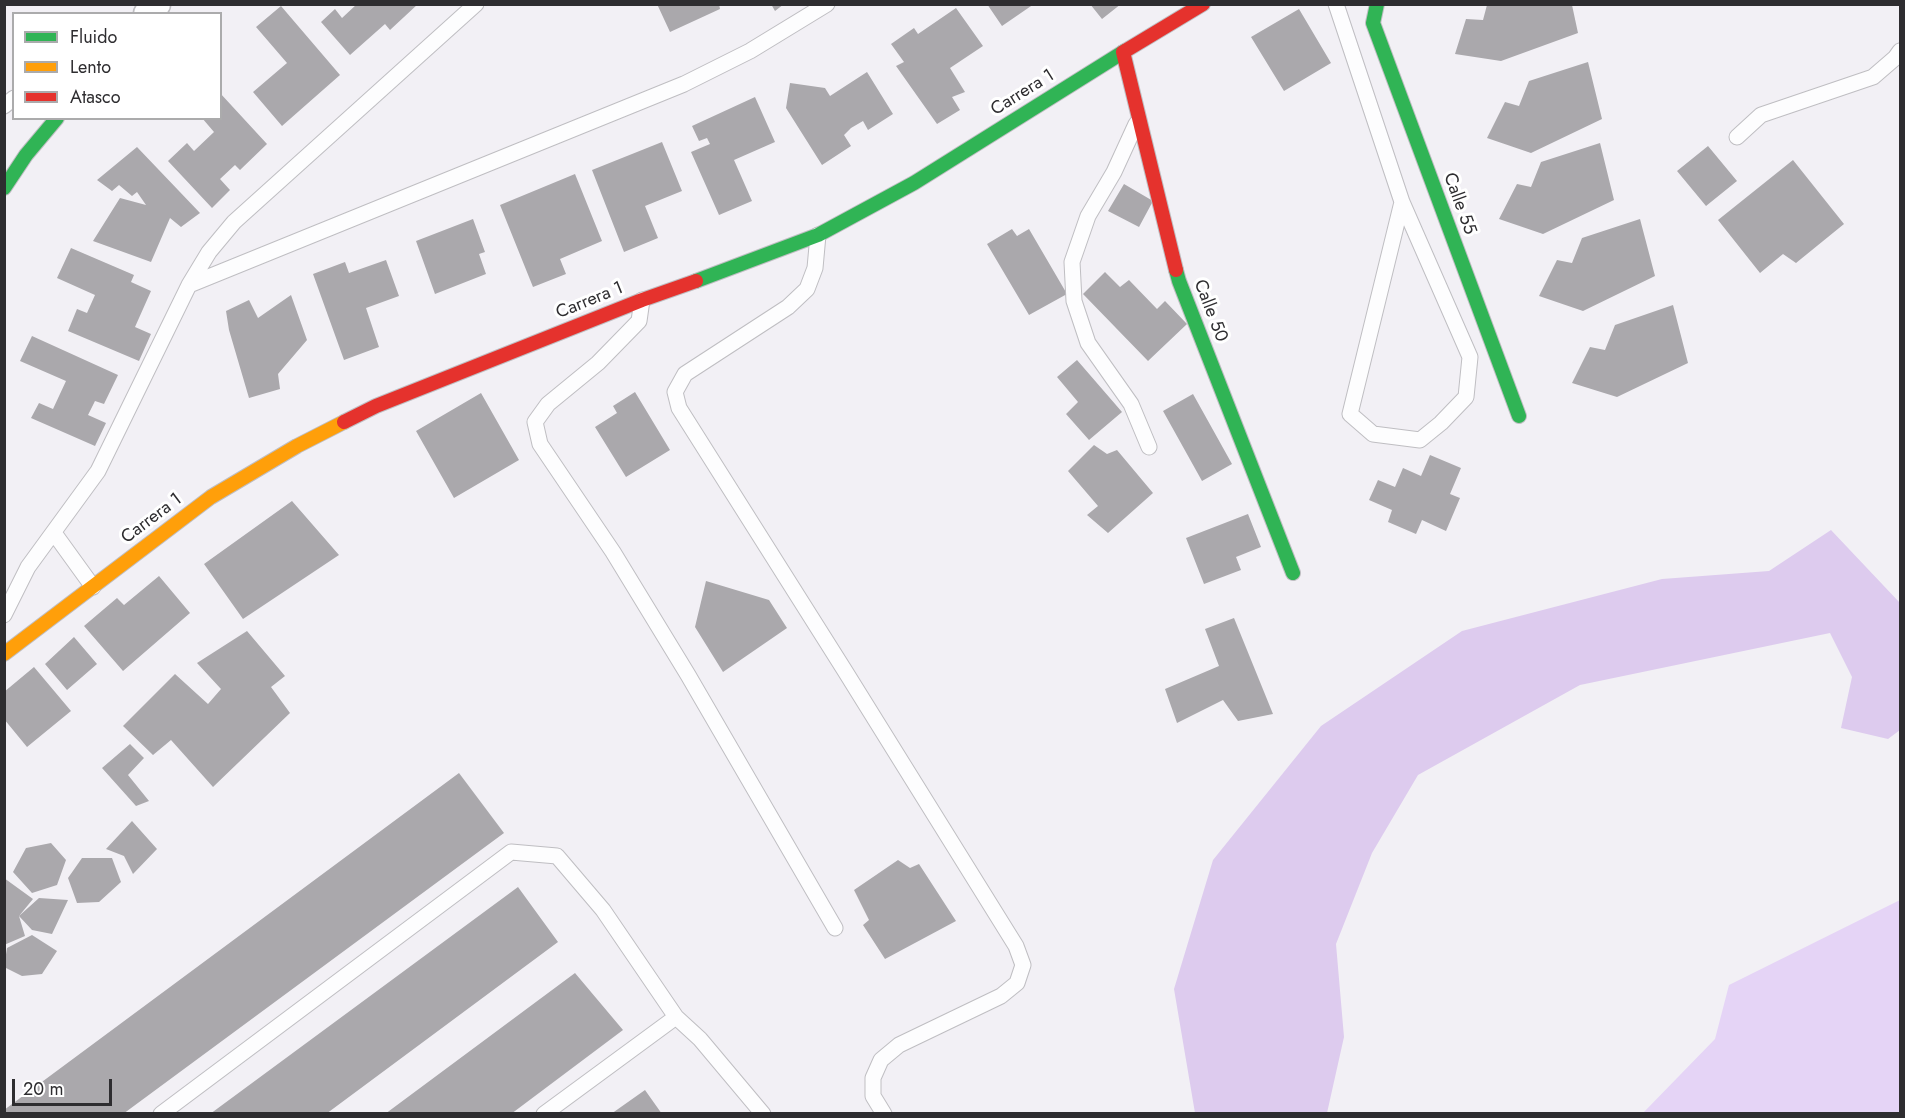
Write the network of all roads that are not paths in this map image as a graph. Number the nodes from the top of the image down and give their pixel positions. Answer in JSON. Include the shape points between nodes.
{"nodes":[{"id":1,"x":476,"y":4,"type":"edge"},
{"id":2,"x":827,"y":4,"type":"edge"},
{"id":3,"x":1203,"y":4,"type":"edge"},
{"id":4,"x":1336,"y":4,"type":"edge"},
{"id":5,"x":1377,"y":4,"type":"edge"},
{"id":6,"x":1900,"y":51,"type":"edge"},
{"id":7,"x":1123,"y":52,"type":"junction"},
{"id":8,"x":1139,"y":118,"type":"junction"},
{"id":9,"x":55,"y":120,"type":"edge"},
{"id":10,"x":1737,"y":137,"type":"dead end"},
{"id":11,"x":4,"y":188,"type":"edge"},
{"id":12,"x":1402,"y":202,"type":"junction"},
{"id":13,"x":818,"y":235,"type":"junction"},
{"id":14,"x":189,"y":285,"type":"junction"},
{"id":15,"x":642,"y":300,"type":"junction"},
{"id":16,"x":1519,"y":416,"type":"dead end"},
{"id":17,"x":1149,"y":447,"type":"dead end"},
{"id":18,"x":54,"y":533,"type":"junction"},
{"id":19,"x":1293,"y":573,"type":"dead end"},
{"id":20,"x":93,"y":587,"type":"junction"},
{"id":21,"x":4,"y":615,"type":"edge"},
{"id":22,"x":4,"y":654,"type":"edge"},
{"id":23,"x":835,"y":928,"type":"dead end"},
{"id":24,"x":676,"y":1017,"type":"junction"},
{"id":25,"x":161,"y":1113,"type":"edge"},
{"id":26,"x":544,"y":1113,"type":"edge"},
{"id":27,"x":763,"y":1113,"type":"edge"},
{"id":28,"x":884,"y":1113,"type":"edge"}],
"edges":[{"from":1,"to":14,"type":"lane","via":[[234,222]]},
{"from":2,"to":14,"type":"lane","via":[[750,51],[684,84]]},
{"from":3,"to":7,"type":"street","name":"Carrera 1"},
{"from":4,"to":12,"type":"lane"},
{"from":5,"to":16,"type":"street","name":"Calle 55","via":[[1372,23]]},
{"from":6,"to":10,"type":"lane","via":[[1873,77],[1761,115]]},
{"from":7,"to":8,"type":"street","name":"Calle 50"},
{"from":7,"to":13,"type":"street","name":"Carrera 1","via":[[914,183]]},
{"from":8,"to":17,"type":"lane","via":[[1088,216],[1072,262],[1074,301],[1088,342],[1131,404]]},
{"from":8,"to":19,"type":"street","name":"Calle 50","via":[[1179,281]]},
{"from":9,"to":11,"type":"street"},
{"from":12,"to":12,"type":"lane","via":[[1350,414],[1373,434],[1420,440],[1466,397],[1470,357]]},
{"from":13,"to":15,"type":"street","name":"Carrera 1"},
{"from":13,"to":28,"type":"lane","via":[[815,268],[807,289],[788,307],[685,374],[675,392],[679,408],[1016,946],[1023,965],[1017,983],[1001,996],[899,1045],[881,1060],[873,1078],[873,1096]]},
{"from":14,"to":18,"type":"lane","via":[[98,471]]},
{"from":15,"to":20,"type":"street","name":"Carrera 1","via":[[376,405],[297,446],[211,497]]},
{"from":15,"to":23,"type":"lane","via":[[639,321],[598,363],[548,404],[535,422],[540,444],[613,552],[688,675]]},
{"from":18,"to":20,"type":"lane"},
{"from":18,"to":21,"type":"lane","via":[[28,567]]},
{"from":20,"to":22,"type":"street","name":"Carrera 1"},
{"from":24,"to":25,"type":"lane","via":[[603,910],[557,856],[511,852]]},
{"from":24,"to":26,"type":"lane"},
{"from":24,"to":27,"type":"lane","via":[[700,1039]]}]}
